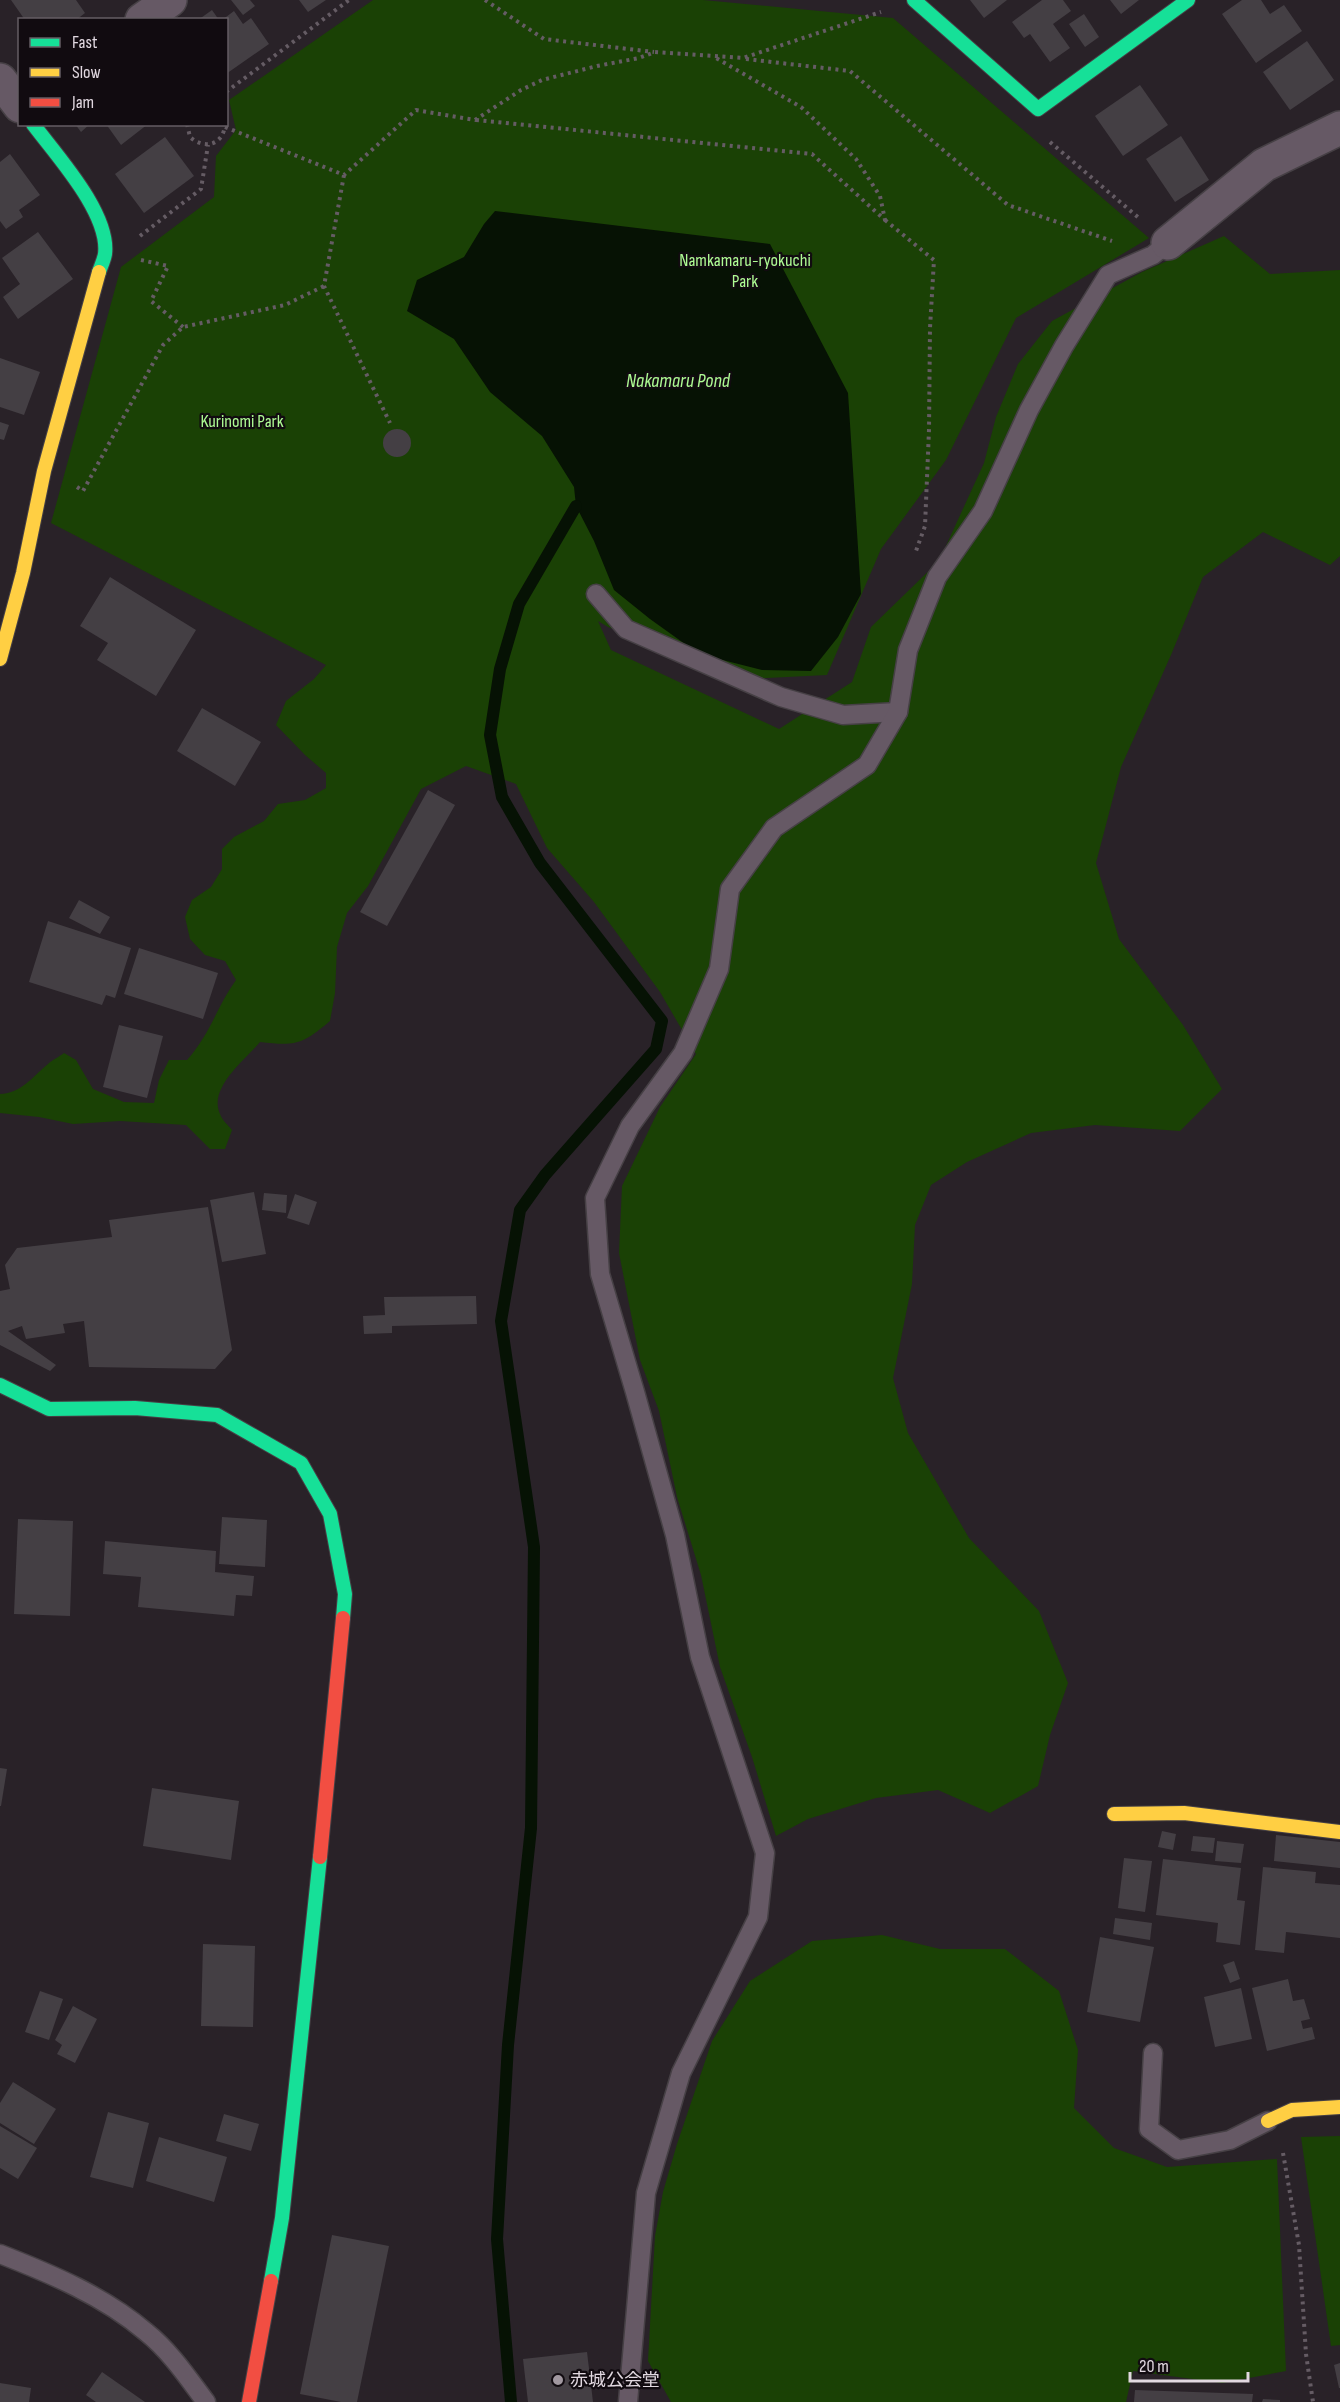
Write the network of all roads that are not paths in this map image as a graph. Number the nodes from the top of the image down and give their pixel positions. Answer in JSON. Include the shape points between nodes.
{"nodes":[{"id":1,"x":170,"y":0,"type":"edge"},
{"id":2,"x":914,"y":0,"type":"edge"},
{"id":3,"x":1188,"y":0,"type":"edge"},
{"id":4,"x":145,"y":18,"type":"edge"},
{"id":5,"x":0,"y":80,"type":"edge"},
{"id":6,"x":18,"y":104,"type":"edge"},
{"id":7,"x":18,"y":109,"type":"edge"},
{"id":8,"x":0,"y":123,"type":"edge"},
{"id":9,"x":34,"y":126,"type":"edge"},
{"id":10,"x":1340,"y":128,"type":"edge"},
{"id":11,"x":1161,"y":249,"type":"joint"},
{"id":12,"x":596,"y":594,"type":"dead end"},
{"id":13,"x":0,"y":659,"type":"edge"},
{"id":14,"x":898,"y":712,"type":"junction"},
{"id":15,"x":0,"y":1385,"type":"edge"},
{"id":16,"x":1114,"y":1814,"type":"dead end"},
{"id":17,"x":1340,"y":1832,"type":"edge"},
{"id":18,"x":1153,"y":2053,"type":"dead end"},
{"id":19,"x":1340,"y":2107,"type":"edge"},
{"id":20,"x":1268,"y":2121,"type":"joint"},
{"id":21,"x":0,"y":2254,"type":"edge"},
{"id":22,"x":206,"y":2402,"type":"edge"},
{"id":23,"x":249,"y":2402,"type":"edge"},
{"id":24,"x":628,"y":2402,"type":"edge"}],
"edges":[{"from":1,"to":4,"type":"street"},
{"from":2,"to":3,"type":"street","via":[[1038,109]]},
{"from":5,"to":6,"type":"street"},
{"from":7,"to":8,"type":"street"},
{"from":9,"to":13,"type":"street","via":[[99,218],[105,252],[44,471]]},
{"from":10,"to":11,"type":"street","via":[[1264,165]]},
{"from":11,"to":14,"type":"lane","via":[[1108,275],[1064,346],[1029,410],[983,511],[937,577],[908,650]]},
{"from":12,"to":14,"type":"lane","via":[[626,629],[781,697],[843,715]]},
{"from":14,"to":24,"type":"lane","via":[[867,765],[774,828],[730,889],[715,979],[682,1053],[630,1126],[595,1198],[600,1274],[675,1535],[700,1657],[765,1853],[758,1917],[681,2073],[646,2193]]},
{"from":15,"to":23,"type":"street","via":[[49,1409],[135,1408],[217,1415],[301,1462],[330,1514],[345,1594],[282,2218]]},
{"from":16,"to":17,"type":"street","via":[[1184,1813]]},
{"from":18,"to":20,"type":"lane","via":[[1149,2129],[1178,2150],[1230,2139]]},
{"from":19,"to":20,"type":"street","via":[[1292,2110]]},
{"from":21,"to":22,"type":"lane","via":[[61,2279],[109,2305],[147,2332],[182,2368]]}]}
